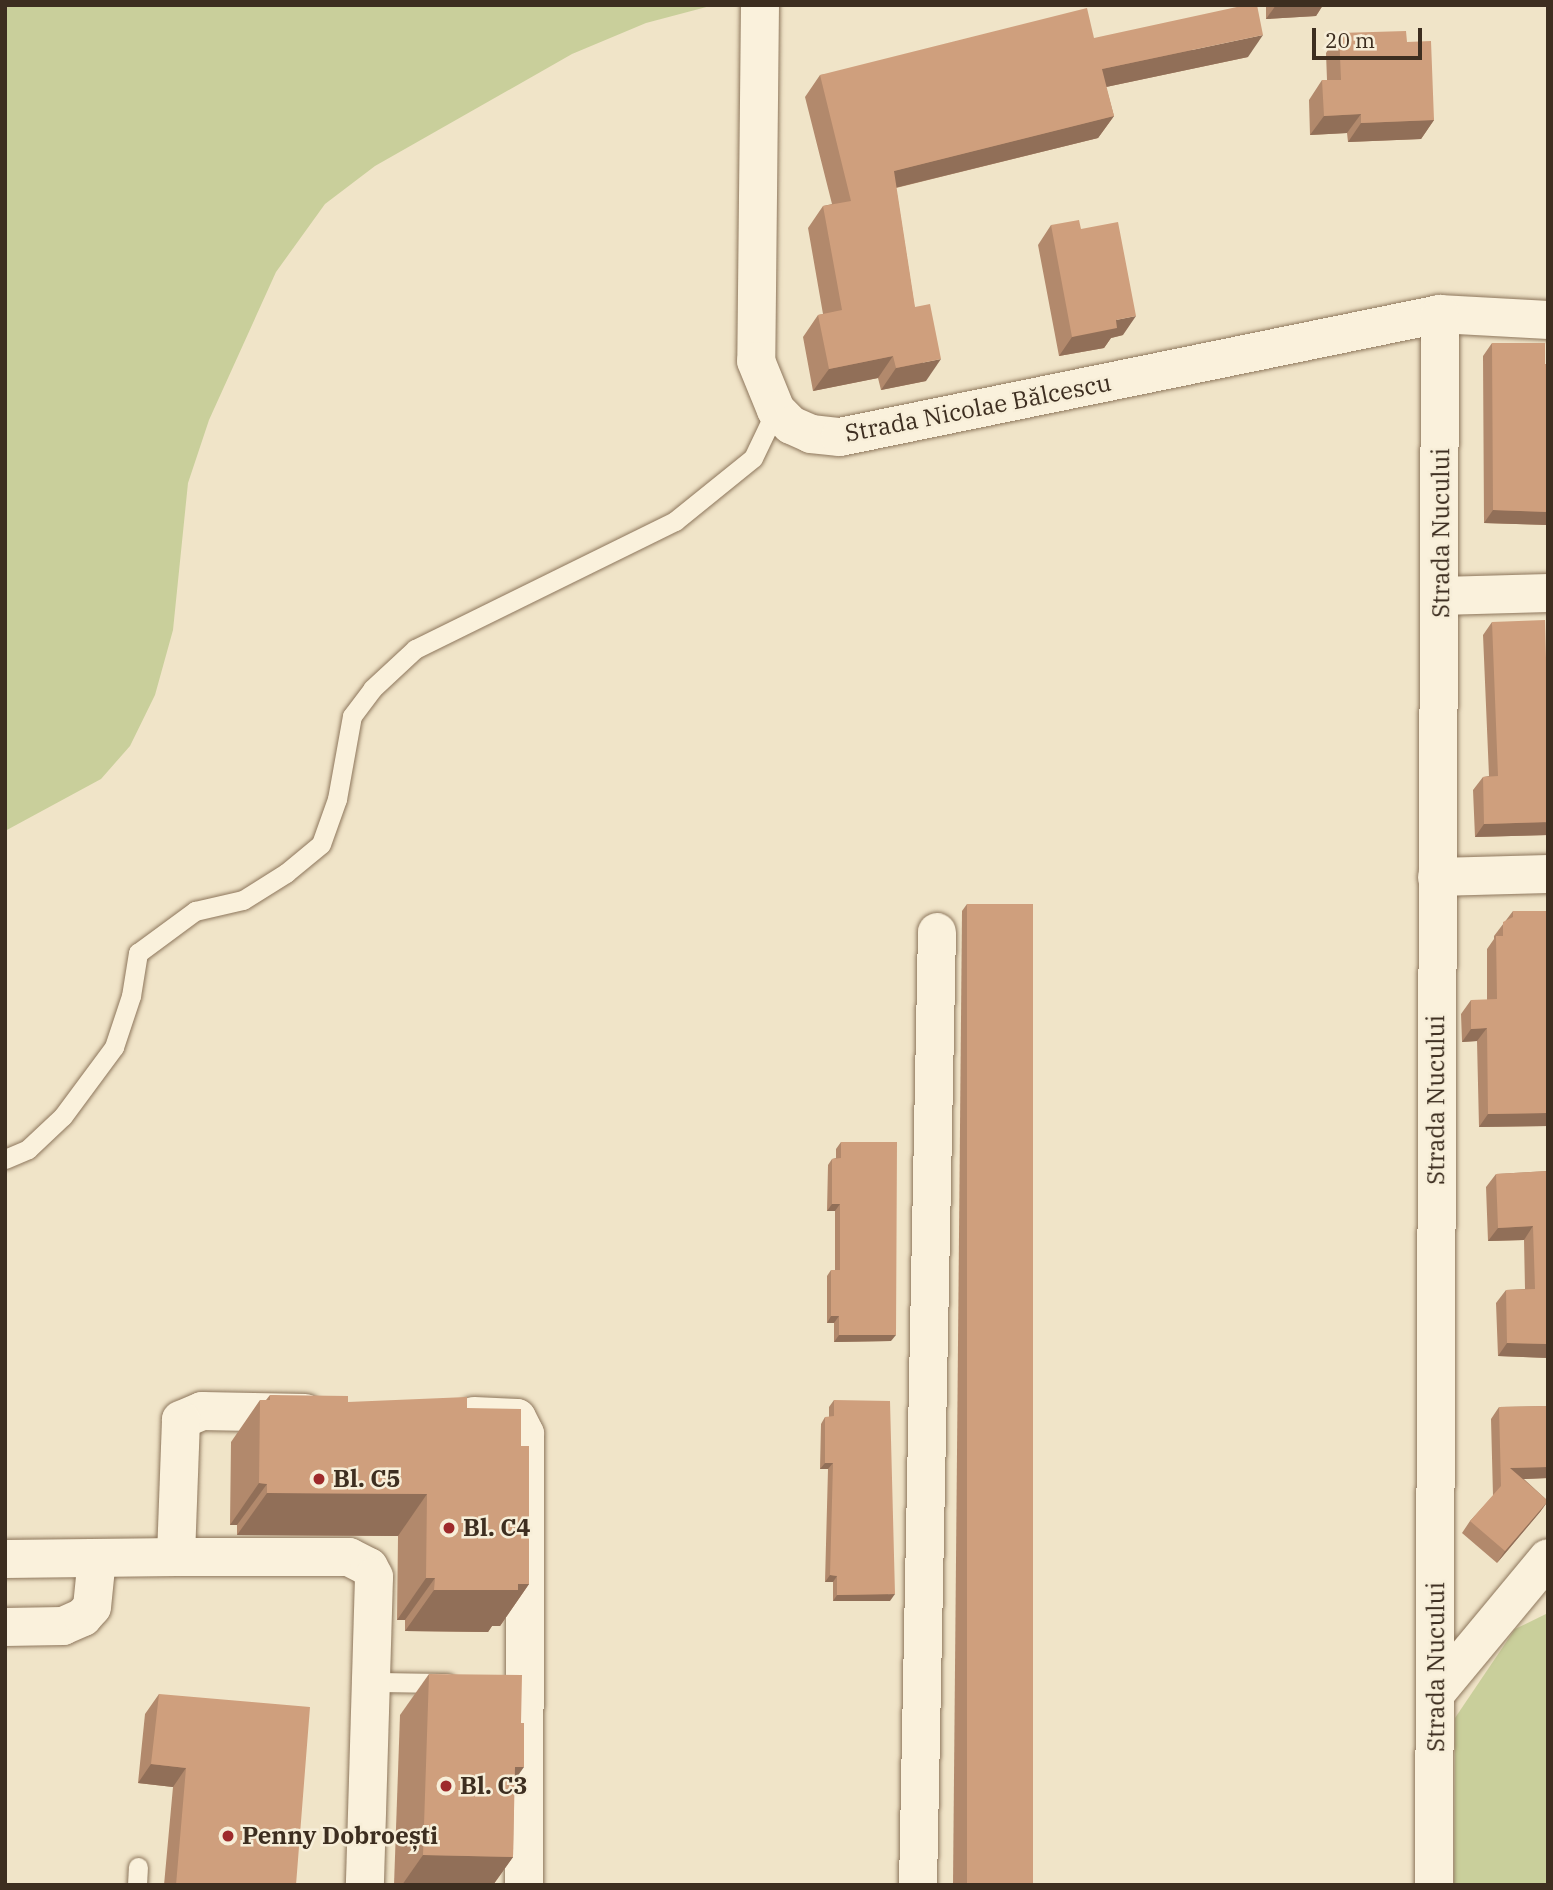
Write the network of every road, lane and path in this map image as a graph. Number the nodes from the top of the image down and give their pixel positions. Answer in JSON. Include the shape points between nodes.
{"nodes":[{"id":1,"x":760,"y":5,"type":"edge"},
{"id":2,"x":1440,"y":314,"type":"junction"},
{"id":3,"x":1548,"y":320,"type":"edge"},
{"id":4,"x":776,"y":410,"type":"junction"},
{"id":5,"x":1548,"y":593,"type":"edge"},
{"id":6,"x":1441,"y":596,"type":"junction"},
{"id":7,"x":1548,"y":874,"type":"edge"},
{"id":8,"x":1437,"y":877,"type":"junction"},
{"id":9,"x":937,"y":932,"type":"dead end"},
{"id":10,"x":5,"y":1159,"type":"edge"},
{"id":11,"x":345,"y":1413,"type":"edge"},
{"id":12,"x":440,"y":1415,"type":"edge"},
{"id":13,"x":176,"y":1557,"type":"junction"},
{"id":14,"x":97,"y":1558,"type":"junction"},
{"id":15,"x":1548,"y":1558,"type":"edge"},
{"id":16,"x":5,"y":1559,"type":"edge"},
{"id":17,"x":1534,"y":1586,"type":"edge"},
{"id":18,"x":5,"y":1627,"type":"edge"},
{"id":19,"x":373,"y":1682,"type":"junction"},
{"id":20,"x":470,"y":1683,"type":"edge"},
{"id":21,"x":1436,"y":1693,"type":"junction"},
{"id":22,"x":365,"y":1885,"type":"edge"},
{"id":23,"x":524,"y":1885,"type":"edge"},
{"id":24,"x":918,"y":1885,"type":"edge"},
{"id":25,"x":1434,"y":1885,"type":"edge"}],
"edges":[{"from":1,"to":4,"type":"street","via":[[754,334],[756,360]]},
{"from":2,"to":3,"type":"street","name":"Strada Nicolae Bălcescu"},
{"from":2,"to":4,"type":"street","name":"Strada Nicolae Bălcescu","via":[[840,437],[801,430]]},
{"from":2,"to":6,"type":"street","name":"Strada Nucului"},
{"from":4,"to":10,"type":"lane","via":[[753,458],[675,522],[415,649],[372,689],[352,716],[337,799],[321,844],[243,900],[195,911],[138,953],[131,996],[114,1047],[63,1116],[28,1149]]},
{"from":5,"to":6,"type":"street"},
{"from":6,"to":8,"type":"street","name":"Strada Nucului"},
{"from":7,"to":8,"type":"street"},
{"from":8,"to":21,"type":"street","name":"Strada Nucului"},
{"from":9,"to":24,"type":"street"},
{"from":11,"to":13,"type":"street","via":[[202,1411],[181,1420]]},
{"from":12,"to":23,"type":"street","via":[[508,1416],[523,1426],[511,1684]]},
{"from":13,"to":14,"type":"street"},
{"from":13,"to":19,"type":"street","via":[[349,1557],[369,1567],[377,1592]]},
{"from":14,"to":16,"type":"street"},
{"from":14,"to":18,"type":"street","via":[[92,1607],[83,1617],[63,1626]]},
{"from":15,"to":17,"type":"street"},
{"from":17,"to":21,"type":"street"},
{"from":19,"to":20,"type":"lane"},
{"from":19,"to":22,"type":"street"},
{"from":21,"to":25,"type":"street","name":"Strada Nucului"}]}
